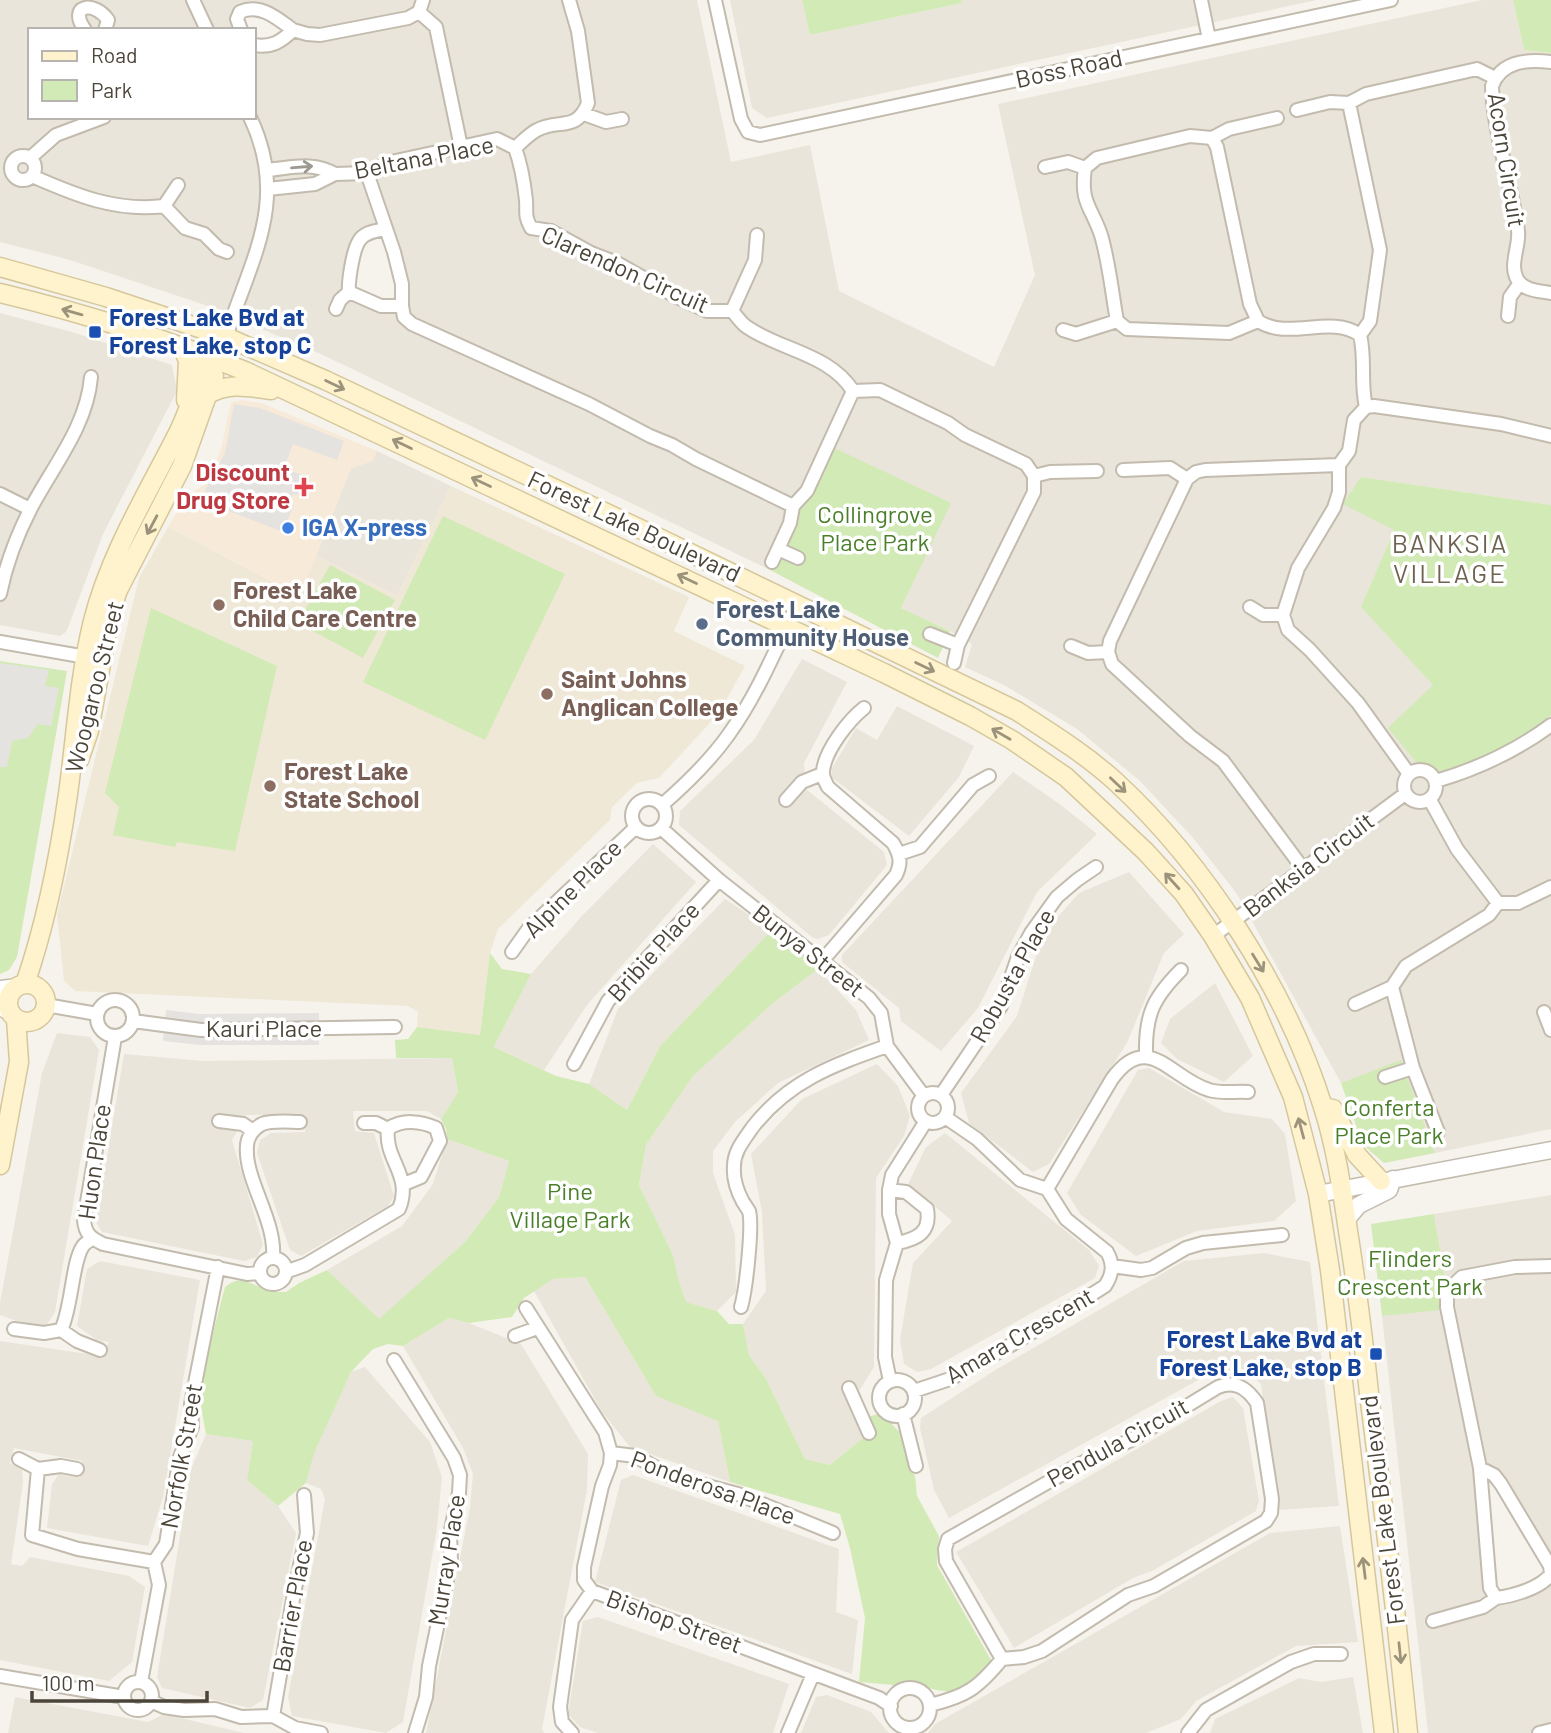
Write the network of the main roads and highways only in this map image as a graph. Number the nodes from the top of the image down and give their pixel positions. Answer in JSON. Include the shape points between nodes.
{"nodes":[{"id":1,"x":0,"y":267,"type":"edge"},
{"id":2,"x":0,"y":293,"type":"edge"},
{"id":3,"x":226,"y":337,"type":"junction"},
{"id":4,"x":183,"y":348,"type":"junction"},
{"id":5,"x":215,"y":359,"type":"junction"},
{"id":6,"x":294,"y":393,"type":"junction"},
{"id":7,"x":207,"y":395,"type":"junction"},
{"id":8,"x":184,"y":421,"type":"junction"},
{"id":9,"x":94,"y":659,"type":"junction"},
{"id":10,"x":44,"y":926,"type":"junction"},
{"id":11,"x":14,"y":987,"type":"edge"},
{"id":12,"x":43,"y":1006,"type":"junction"},
{"id":13,"x":9,"y":1013,"type":"edge"},
{"id":14,"x":19,"y":1062,"type":"junction"},
{"id":15,"x":1323,"y":1108,"type":"junction"},
{"id":16,"x":0,"y":1165,"type":"edge"},
{"id":17,"x":1387,"y":1180,"type":"road end"},
{"id":18,"x":1384,"y":1733,"type":"edge"},
{"id":19,"x":1408,"y":1733,"type":"edge"}],
"edges":[{"from":1,"to":3,"type":"main road","name":"Forest Lake Boulevard"},
{"from":4,"to":2,"type":"main road","name":"Forest Lake Boulevard","one_way":true},
{"from":3,"to":5,"type":"main road","name":"Woogaroo Street"},
{"from":3,"to":15,"type":"main road","name":"Forest Lake Boulevard","one_way":true,"via":[[1017,711],[1070,745],[1144,810],[1208,885],[1266,977]]},
{"from":4,"to":5,"type":"main road","name":"Forest Lake Boulevard"},
{"from":4,"to":8,"type":"main road","via":[[188,366]]},
{"from":5,"to":6,"type":"main road","name":"Forest Lake Boulevard"},
{"from":5,"to":7,"type":"main road","name":"Woogaroo Street"},
{"from":5,"to":8,"type":"main road","name":"Woogaroo Street"},
{"from":6,"to":7,"type":"main road","via":[[227,386]]},
{"from":18,"to":6,"type":"main road","name":"Forest Lake Boulevard","one_way":true,"via":[[1318,1195],[1293,1097],[1250,998],[1184,894],[1066,777],[971,716]]},
{"from":7,"to":9,"type":"main road","name":"Woogaroo Street","one_way":true,"via":[[182,466],[118,590]]},
{"from":8,"to":9,"type":"main road","name":"Woogaroo Street","via":[[108,573],[93,621]]},
{"from":9,"to":10,"type":"main road","name":"Woogaroo Street"},
{"from":10,"to":11,"type":"main road","name":"Woogaroo Street"},
{"from":10,"to":12,"type":"main road","name":"Woogaroo Street"},
{"from":11,"to":12,"type":"main road","via":[[34,985]]},
{"from":11,"to":13,"type":"main road","via":[[8,999]]},
{"from":12,"to":13,"type":"main road","via":[[29,1022]]},
{"from":12,"to":14,"type":"main road","name":"Woogaroo Street"},
{"from":13,"to":14,"type":"main road","name":"Woogaroo Street"},
{"from":14,"to":16,"type":"main road","name":"Woogaroo Street"},
{"from":15,"to":17,"type":"main road","via":[[1333,1110],[1357,1155]]},
{"from":15,"to":19,"type":"main road","name":"Forest Lake Boulevard","one_way":true,"via":[[1342,1189],[1360,1311]]}]}
